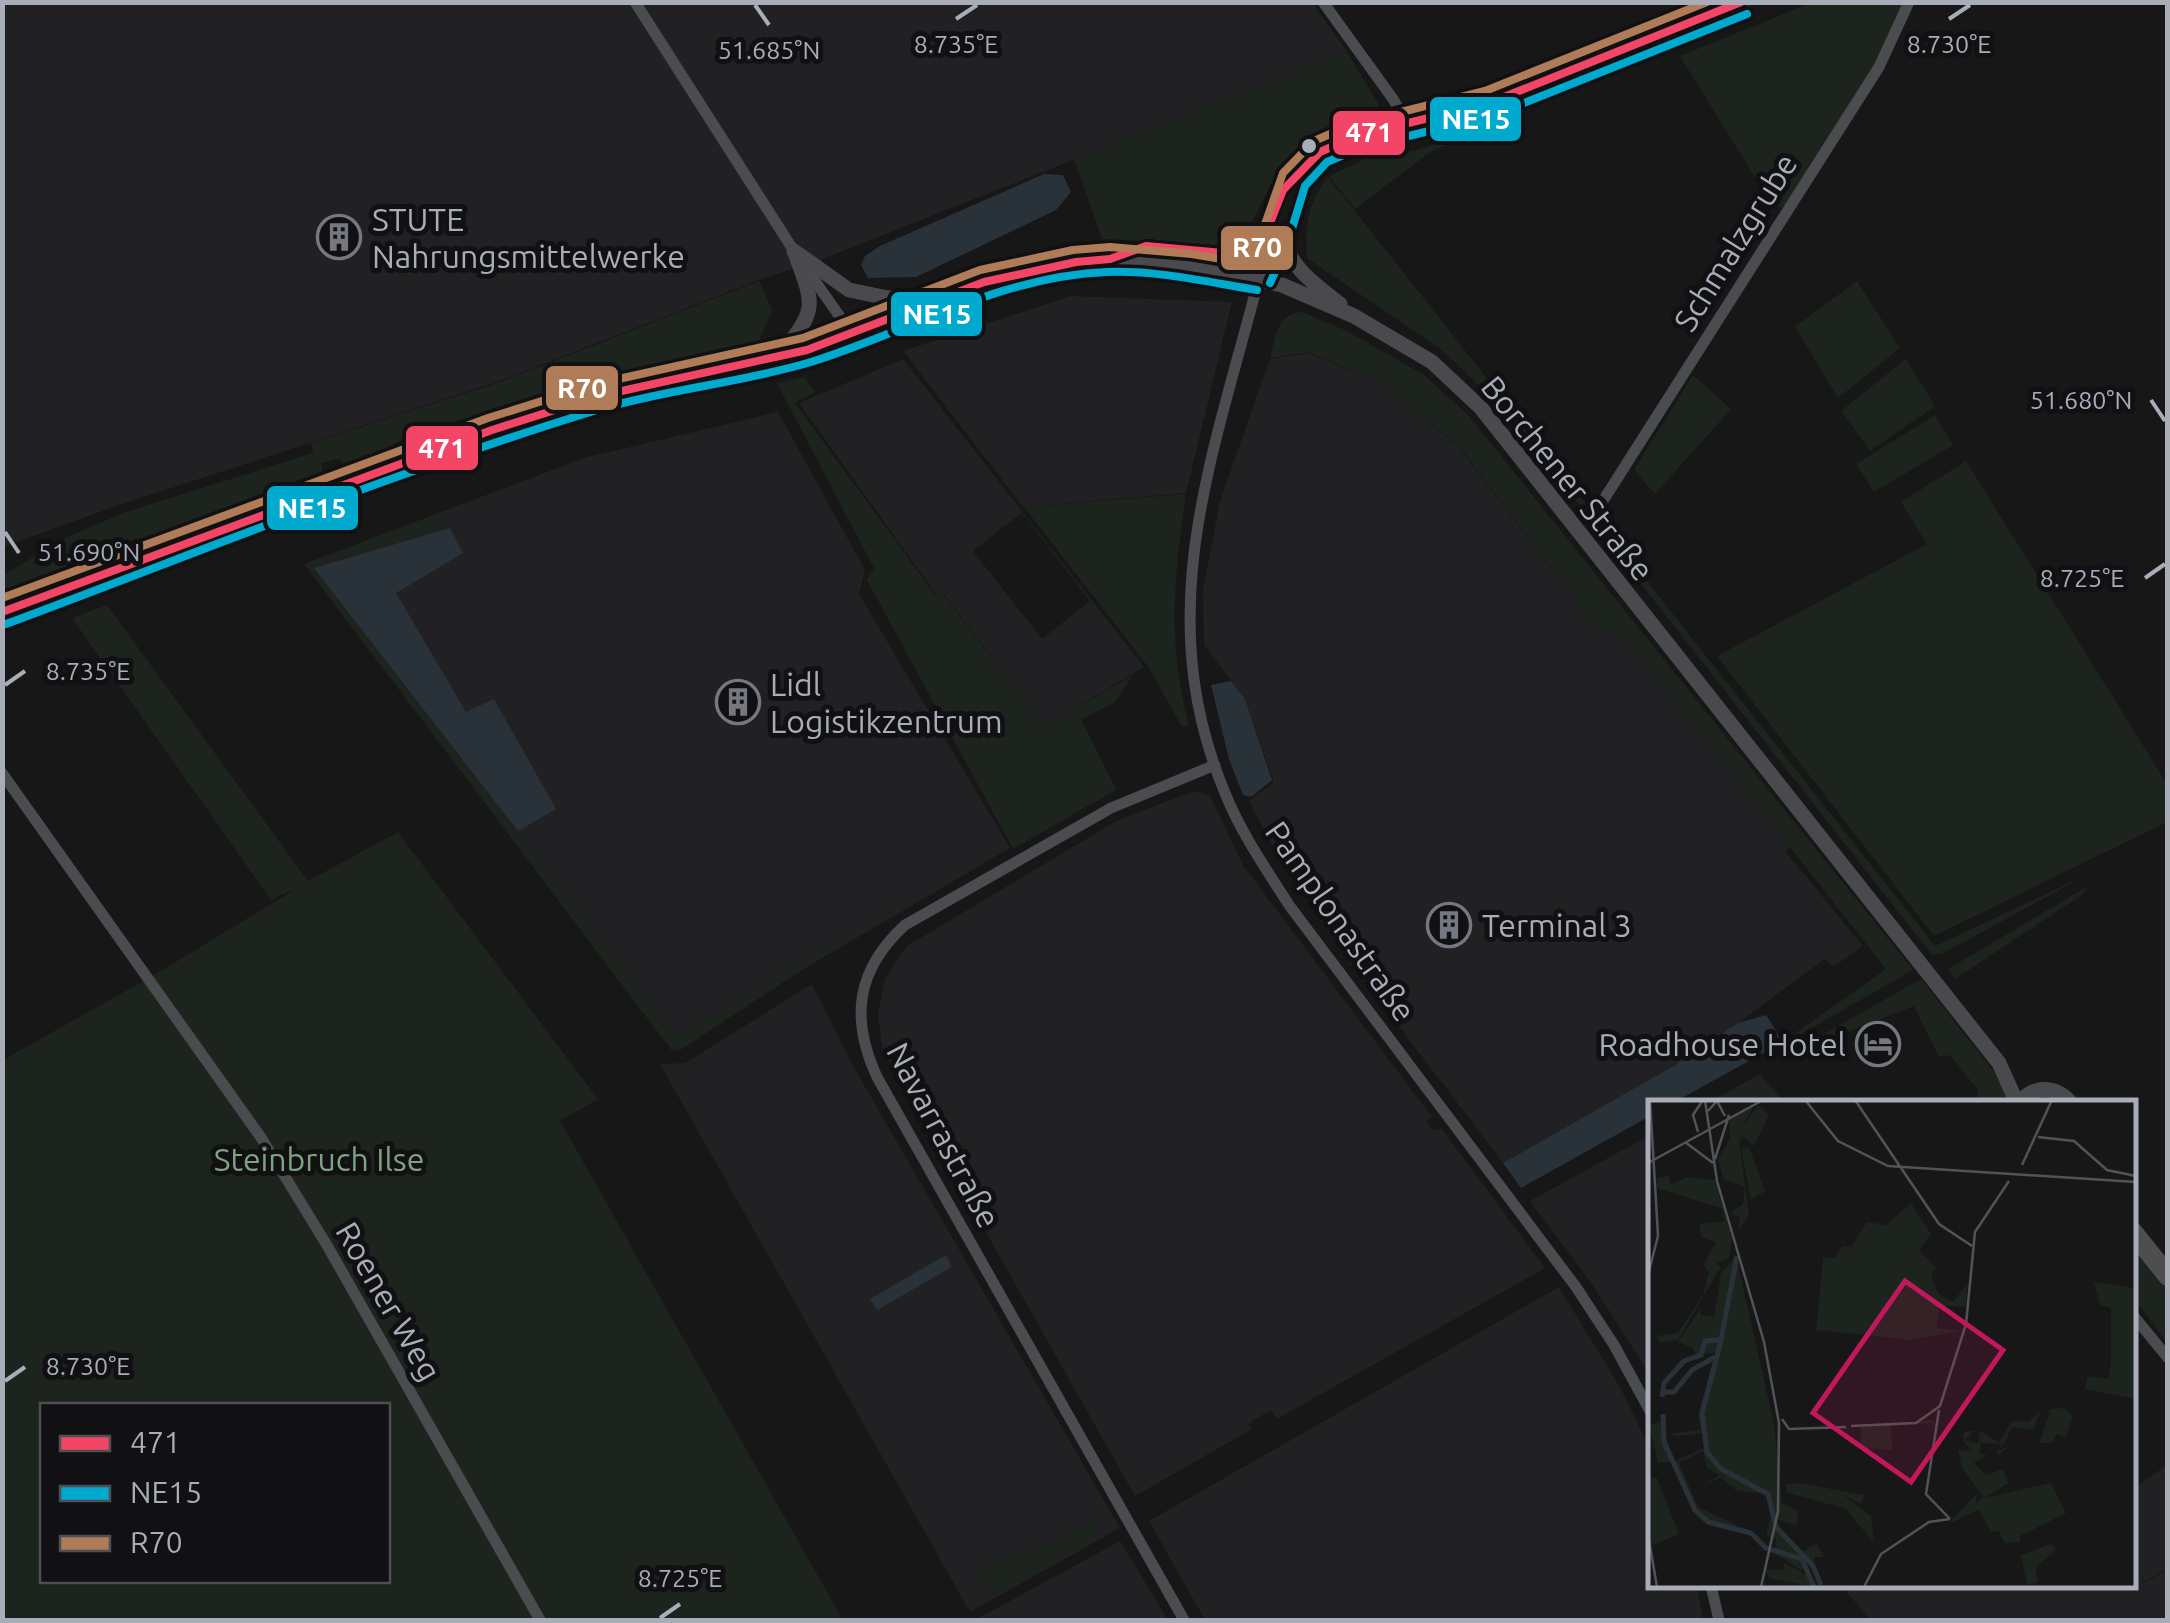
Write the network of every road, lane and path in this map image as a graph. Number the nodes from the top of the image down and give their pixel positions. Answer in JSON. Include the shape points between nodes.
{"nodes":[{"id":1,"x":635,"y":2,"type":"edge"},
{"id":2,"x":1323,"y":2,"type":"edge"},
{"id":3,"x":1742,"y":2,"type":"edge"},
{"id":4,"x":1909,"y":2,"type":"edge"},
{"id":5,"x":1408,"y":125,"type":"junction"},
{"id":6,"x":1294,"y":179,"type":"junction"},
{"id":7,"x":1278,"y":230,"type":"junction"},
{"id":8,"x":794,"y":251,"type":"junction"},
{"id":9,"x":1110,"y":259,"type":"junction"},
{"id":10,"x":1259,"y":278,"type":"junction"},
{"id":11,"x":938,"y":300,"type":"junction"},
{"id":12,"x":1354,"y":316,"type":"junction"},
{"id":13,"x":852,"y":334,"type":"junction"},
{"id":14,"x":780,"y":356,"type":"junction"},
{"id":15,"x":1599,"y":508,"type":"dead end"},
{"id":16,"x":2,"y":612,"type":"edge"},
{"id":17,"x":1215,"y":765,"type":"junction"},
{"id":18,"x":2,"y":773,"type":"edge"},
{"id":19,"x":1998,"y":1063,"type":"junction"},
{"id":20,"x":2035,"y":1090,"type":"junction"},
{"id":21,"x":2016,"y":1100,"type":"edge"},
{"id":22,"x":2022,"y":1100,"type":"edge"},
{"id":23,"x":2067,"y":1100,"type":"edge"},
{"id":24,"x":2135,"y":1236,"type":"edge"},
{"id":25,"x":2168,"y":1276,"type":"edge"},
{"id":26,"x":2135,"y":1318,"type":"edge"},
{"id":27,"x":2168,"y":1358,"type":"edge"},
{"id":28,"x":1648,"y":1408,"type":"edge"},
{"id":29,"x":1711,"y":1588,"type":"edge"},
{"id":30,"x":540,"y":1620,"type":"edge"},
{"id":31,"x":1184,"y":1620,"type":"edge"},
{"id":32,"x":1719,"y":1620,"type":"edge"}],
"edges":[{"from":1,"to":8,"type":"street"},
{"from":2,"to":5,"type":"street"},
{"from":3,"to":5,"type":"main road","via":[[1489,103]]},
{"from":4,"to":15,"type":"street","name":"Schmalzgrube","via":[[1880,67]]},
{"from":5,"to":6,"type":"main road","via":[[1320,152]]},
{"from":6,"to":7,"type":"main road"},
{"from":6,"to":9,"type":"main road","via":[[1282,190],[1266,233],[1246,252],[1146,246]]},
{"from":7,"to":10,"type":"main road"},
{"from":7,"to":12,"type":"main road","via":[[1296,267]]},
{"from":8,"to":11,"type":"main road","via":[[849,290]]},
{"from":8,"to":13,"type":"street"},
{"from":8,"to":14,"type":"main road","via":[[811,296],[808,320]]},
{"from":9,"to":10,"type":"main road","name":"Borchener Straße"},
{"from":9,"to":11,"type":"main road","name":"Borchener Straße","via":[[984,282]]},
{"from":10,"to":12,"type":"main road","name":"Borchener Straße"},
{"from":10,"to":17,"type":"street","name":"Pamplonastraße","via":[[1196,518],[1190,579],[1193,672]]},
{"from":11,"to":13,"type":"main road","name":"Borchener Straße"},
{"from":12,"to":19,"type":"main road","name":"Borchener Straße","via":[[1432,362],[1481,408]]},
{"from":13,"to":14,"type":"main road","name":"Borchener Straße"},
{"from":14,"to":16,"type":"main road","name":"Borchener Straße","via":[[599,396],[492,430]]},
{"from":17,"to":28,"type":"street","name":"Pamplonastraße","via":[[1248,839],[1289,906],[1576,1287]]},
{"from":17,"to":31,"type":"street","name":"Navarrastraße","via":[[1111,808],[905,925],[875,961],[859,1014],[877,1077]]},
{"from":18,"to":30,"type":"street","name":"Roener Weg","via":[[262,1138]]},
{"from":19,"to":20,"type":"main road","name":"Borchener Straße"},
{"from":19,"to":21,"type":"main road","name":"Borchener Straße"},
{"from":20,"to":22,"type":"main road"},
{"from":20,"to":23,"type":"main road","name":"Borchener Straße","via":[[2054,1090]]},
{"from":24,"to":25,"type":"highway"},
{"from":26,"to":27,"type":"street"},
{"from":29,"to":32,"type":"street"}]}
